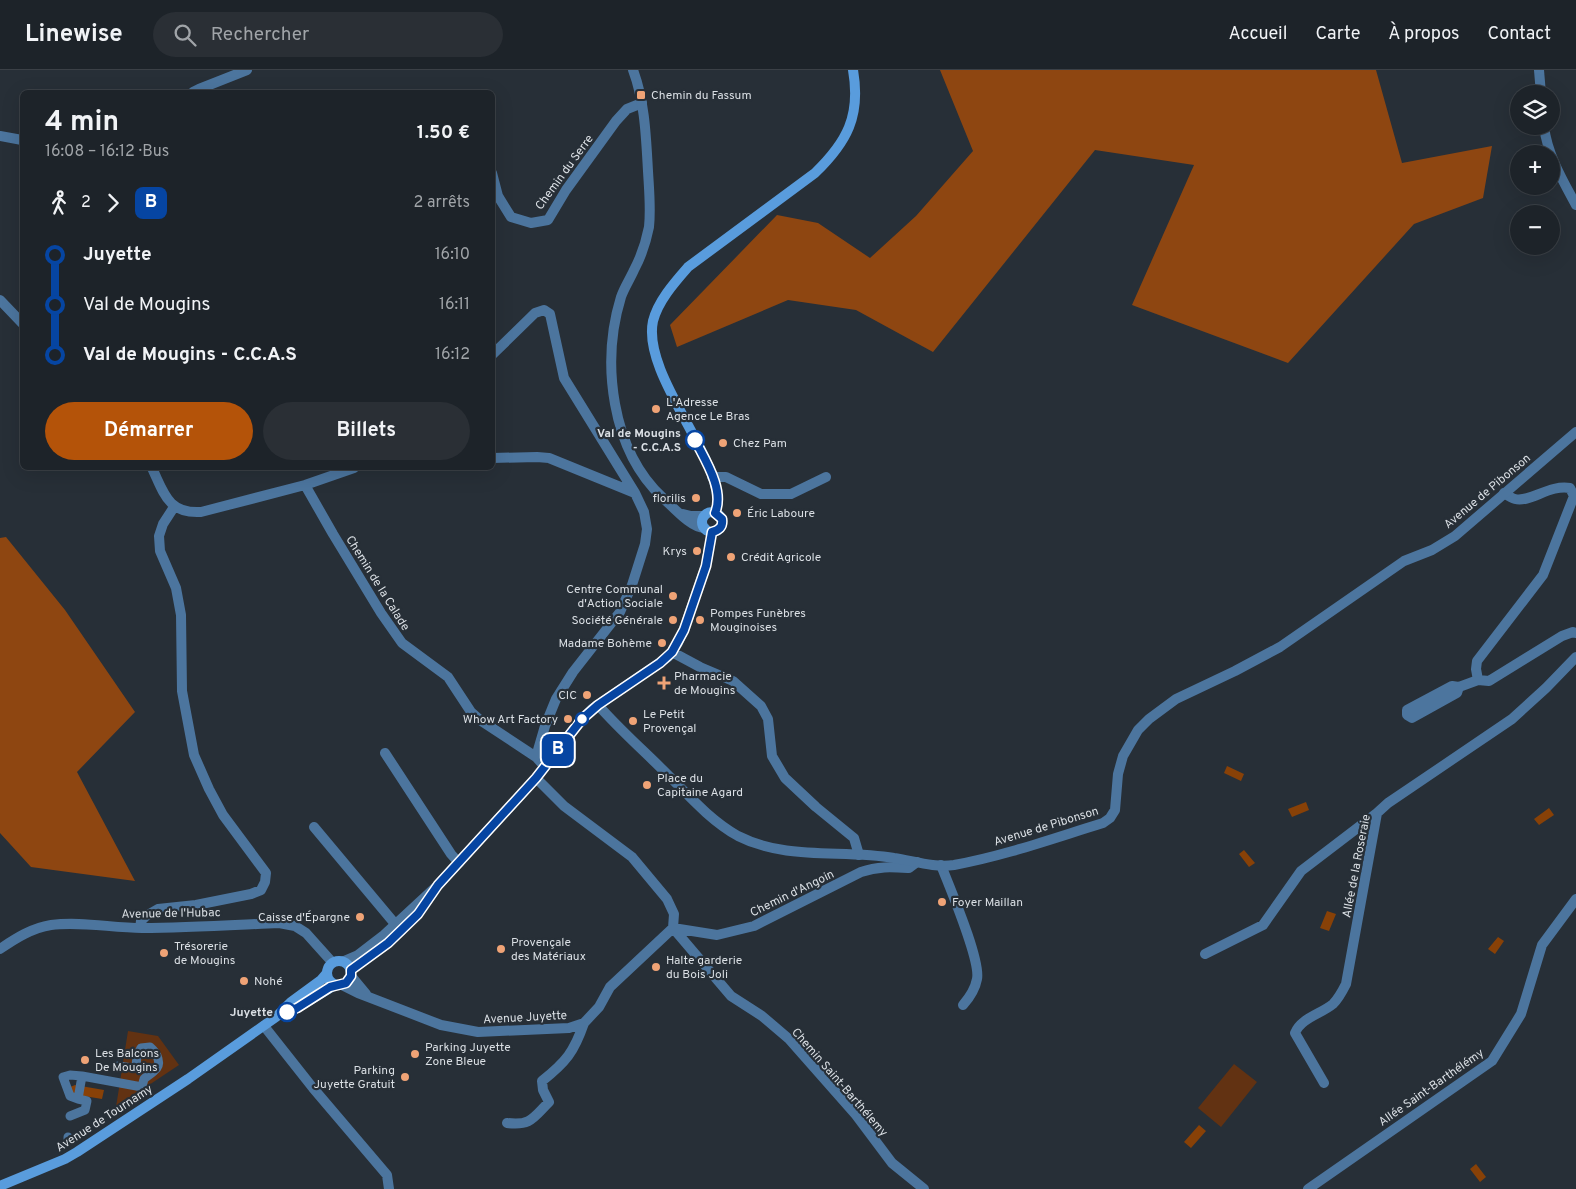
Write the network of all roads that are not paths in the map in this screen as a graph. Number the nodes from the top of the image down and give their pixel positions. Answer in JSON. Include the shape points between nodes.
{"nodes":[{"id":1,"x":247,"y":70,"type":"edge"},
{"id":2,"x":633,"y":70,"type":"edge"},
{"id":3,"x":853,"y":70,"type":"edge"},
{"id":4,"x":1539,"y":70,"type":"edge"},
{"id":5,"x":1540,"y":85,"type":"edge"},
{"id":6,"x":197,"y":90,"type":"edge"},
{"id":7,"x":642,"y":103,"type":"junction"},
{"id":8,"x":1545,"y":135,"type":"edge"},
{"id":9,"x":0,"y":136,"type":"edge"},
{"id":10,"x":20,"y":140,"type":"edge"},
{"id":11,"x":495,"y":184,"type":"edge"},
{"id":12,"x":1576,"y":205,"type":"edge"},
{"id":13,"x":0,"y":300,"type":"edge"},
{"id":14,"x":20,"y":321,"type":"edge"},
{"id":15,"x":495,"y":352,"type":"edge"},
{"id":16,"x":1576,"y":432,"type":"edge"},
{"id":17,"x":495,"y":458,"type":"edge"},
{"id":18,"x":153,"y":470,"type":"edge"},
{"id":19,"x":348,"y":470,"type":"edge"},
{"id":20,"x":826,"y":477,"type":"dead end"},
{"id":21,"x":712,"y":478,"type":"junction"},
{"id":22,"x":305,"y":485,"type":"junction"},
{"id":23,"x":635,"y":493,"type":"junction"},
{"id":24,"x":1504,"y":493,"type":"junction"},
{"id":25,"x":174,"y":507,"type":"junction"},
{"id":26,"x":679,"y":512,"type":"junction"},
{"id":27,"x":715,"y":513,"type":"junction"},
{"id":28,"x":704,"y":516,"type":"junction"},
{"id":29,"x":709,"y":530,"type":"junction"},
{"id":30,"x":1576,"y":633,"type":"edge"},
{"id":31,"x":672,"y":652,"type":"junction"},
{"id":32,"x":1576,"y":657,"type":"edge"},
{"id":33,"x":1478,"y":680,"type":"junction"},
{"id":34,"x":1459,"y":688,"type":"junction"},
{"id":35,"x":598,"y":705,"type":"junction"},
{"id":36,"x":385,"y":753,"type":"dead end"},
{"id":37,"x":536,"y":757,"type":"junction"},
{"id":38,"x":545,"y":767,"type":"junction"},
{"id":39,"x":536,"y":778,"type":"junction"},
{"id":40,"x":1377,"y":813,"type":"junction"},
{"id":41,"x":314,"y":826,"type":"dead end"},
{"id":42,"x":859,"y":855,"type":"junction"},
{"id":43,"x":917,"y":862,"type":"junction"},
{"id":44,"x":459,"y":863,"type":"junction"},
{"id":45,"x":941,"y":865,"type":"junction"},
{"id":46,"x":1576,"y":899,"type":"edge"},
{"id":47,"x":140,"y":928,"type":"junction"},
{"id":48,"x":398,"y":928,"type":"junction"},
{"id":49,"x":673,"y":928,"type":"junction"},
{"id":50,"x":0,"y":949,"type":"edge"},
{"id":51,"x":1204,"y":954,"type":"dead end"},
{"id":52,"x":344,"y":961,"type":"junction"},
{"id":53,"x":332,"y":962,"type":"junction"},
{"id":54,"x":327,"y":973,"type":"junction"},
{"id":55,"x":351,"y":973,"type":"junction"},
{"id":56,"x":339,"y":985,"type":"junction"},
{"id":57,"x":370,"y":998,"type":"junction"},
{"id":58,"x":963,"y":1006,"type":"dead end"},
{"id":59,"x":276,"y":1017,"type":"junction"},
{"id":60,"x":584,"y":1023,"type":"junction"},
{"id":61,"x":264,"y":1026,"type":"junction"},
{"id":62,"x":118,"y":1066,"type":"dead end"},
{"id":63,"x":82,"y":1076,"type":"junction"},
{"id":64,"x":1324,"y":1084,"type":"dead end"},
{"id":65,"x":79,"y":1094,"type":"junction"},
{"id":66,"x":70,"y":1116,"type":"dead end"},
{"id":67,"x":507,"y":1123,"type":"dead end"},
{"id":68,"x":0,"y":1186,"type":"edge"},
{"id":69,"x":389,"y":1189,"type":"edge"},
{"id":70,"x":924,"y":1189,"type":"edge"},
{"id":71,"x":1308,"y":1189,"type":"edge"}],
"edges":[{"from":1,"to":6,"type":"street"},
{"from":2,"to":7,"type":"street"},
{"from":3,"to":21,"type":"main road","via":[[856,100],[845,139],[832,156],[815,173],[688,267],[672,286],[653,322],[653,344],[660,369]]},
{"from":4,"to":5,"type":"street"},
{"from":7,"to":11,"type":"street","name":"Chemin du Serre","via":[[627,109],[616,121],[548,220],[531,223],[511,217],[498,196]]},
{"from":7,"to":26,"type":"street","via":[[649,226],[644,249],[617,311],[611,348],[612,383],[616,413],[633,456],[654,489]]},
{"from":8,"to":12,"type":"street","via":[[1560,176]]},
{"from":9,"to":10,"type":"street"},
{"from":13,"to":14,"type":"street"},
{"from":15,"to":23,"type":"street","via":[[536,313],[544,310],[550,314],[564,378]]},
{"from":16,"to":24,"type":"street","name":"Avenue de Pibonson"},
{"from":17,"to":23,"type":"street","via":[[549,458]]},
{"from":18,"to":25,"type":"street"},
{"from":19,"to":22,"type":"street"},
{"from":20,"to":21,"type":"street","via":[[791,494],[761,494],[726,477]]},
{"from":21,"to":27,"type":"main road","via":[[718,500]]},
{"from":22,"to":25,"type":"street","via":[[201,512],[188,513]]},
{"from":22,"to":37,"type":"street","name":"Chemin de la Calade","via":[[402,643],[448,677],[480,720]]},
{"from":23,"to":37,"type":"street","via":[[647,528],[632,585],[620,612],[556,699]]},
{"from":24,"to":33,"type":"street","via":[[1514,499],[1522,499],[1561,487],[1570,488],[1574,496],[1543,575],[1477,661]]},
{"from":24,"to":45,"type":"street","name":"Avenue de Pibonson","via":[[1454,536],[1432,550],[1404,561],[1280,647],[1176,699],[1149,719],[1138,730],[1123,756],[1114,810],[1103,823],[1009,852]]},
{"from":25,"to":47,"type":"street","via":[[159,536],[160,551],[176,588],[181,615],[182,691],[194,756],[223,815],[266,873],[261,890],[196,905],[158,909],[141,921]]},
{"from":26,"to":28,"type":"street"},
{"from":26,"to":29,"type":"street","via":[[699,528]]},
{"from":27,"to":28,"type":"main road"},
{"from":27,"to":29,"type":"main road","via":[[722,519],[722,525],[718,530]]},
{"from":28,"to":29,"type":"main road","via":[[703,522]]},
{"from":29,"to":31,"type":"street","via":[[706,566],[684,630]]},
{"from":30,"to":33,"type":"street","via":[[1562,636],[1488,681]]},
{"from":31,"to":35,"type":"street"},
{"from":31,"to":42,"type":"street","via":[[733,681],[761,706],[768,720],[772,756],[785,778],[854,838]]},
{"from":32,"to":40,"type":"street","name":"Allée de la Roseraie","via":[[1512,719]]},
{"from":33,"to":34,"type":"street"},
{"from":34,"to":34,"type":"street","via":[[1452,686],[1407,710],[1407,715],[1412,718],[1457,693]]},
{"from":35,"to":38,"type":"street","via":[[578,723]]},
{"from":35,"to":42,"type":"street","name":"Avenue de Pibonson","via":[[700,806],[738,835],[764,846],[790,851]]},
{"from":36,"to":44,"type":"street"},
{"from":37,"to":38,"type":"street","name":"Chemin de la Calade"},
{"from":38,"to":39,"type":"street"},
{"from":39,"to":44,"type":"street"},
{"from":39,"to":49,"type":"street","via":[[564,806],[632,857],[667,899],[674,914]]},
{"from":40,"to":51,"type":"street","via":[[1301,871],[1263,925]]},
{"from":40,"to":64,"type":"street","name":"Allée de la Roseraie","via":[[1346,984],[1340,997],[1298,1026],[1295,1033]]},
{"from":41,"to":48,"type":"street"},
{"from":42,"to":43,"type":"street","name":"Avenue de Pibonson"},
{"from":43,"to":45,"type":"street","name":"Avenue de Pibonson"},
{"from":43,"to":49,"type":"street","name":"Chemin d'Angoin","via":[[909,868],[884,866],[862,872],[754,926],[717,935]]},
{"from":44,"to":48,"type":"street"},
{"from":45,"to":58,"type":"street","via":[[972,950],[978,977],[973,993]]},
{"from":46,"to":71,"type":"street","name":"Allée Saint-Barthélémy","via":[[1542,945],[1521,1014],[1492,1061]]},
{"from":47,"to":50,"type":"street","name":"Avenue de l'Hubac","via":[[52,925],[20,936]]},
{"from":47,"to":53,"type":"street","name":"Avenue de l'Hubac","via":[[279,923],[295,926],[306,934]]},
{"from":48,"to":52,"type":"street"},
{"from":48,"to":55,"type":"street","via":[[388,943]]},
{"from":49,"to":60,"type":"street","name":"Avenue Juyette","via":[[610,987],[599,1007]]},
{"from":49,"to":70,"type":"street","name":"Chemin Saint-Barthélemy","via":[[731,996],[789,1039],[856,1115],[892,1163]]},
{"from":52,"to":53,"type":"main road"},
{"from":52,"to":55,"type":"main road","via":[[350,966]]},
{"from":53,"to":54,"type":"main road"},
{"from":54,"to":56,"type":"main road","via":[[329,980]]},
{"from":54,"to":59,"type":"main road","name":"Avenue de Tournamy"},
{"from":55,"to":56,"type":"main road","via":[[349,980]]},
{"from":55,"to":57,"type":"street","name":"Avenue Juyette"},
{"from":56,"to":57,"type":"street","name":"Avenue Juyette"},
{"from":56,"to":59,"type":"main road","name":"Avenue de Tournamy"},
{"from":57,"to":60,"type":"street","name":"Avenue Juyette","via":[[441,1025],[478,1032],[569,1028]]},
{"from":59,"to":61,"type":"main road","name":"Avenue de Tournamy"},
{"from":60,"to":67,"type":"street","via":[[577,1043],[563,1064],[542,1081],[549,1102],[521,1125]]},
{"from":61,"to":68,"type":"main road","name":"Avenue de Tournamy","via":[[65,1160]]},
{"from":61,"to":69,"type":"street","via":[[387,1175]]},
{"from":62,"to":63,"type":"street","via":[[136,1066],[141,1048],[150,1047],[158,1057],[158,1067],[144,1080],[143,1088]]},
{"from":63,"to":65,"type":"street"},
{"from":63,"to":65,"type":"street","via":[[70,1074],[63,1077],[70,1096]]},
{"from":65,"to":66,"type":"street","via":[[87,1101],[85,1110]]}]}
